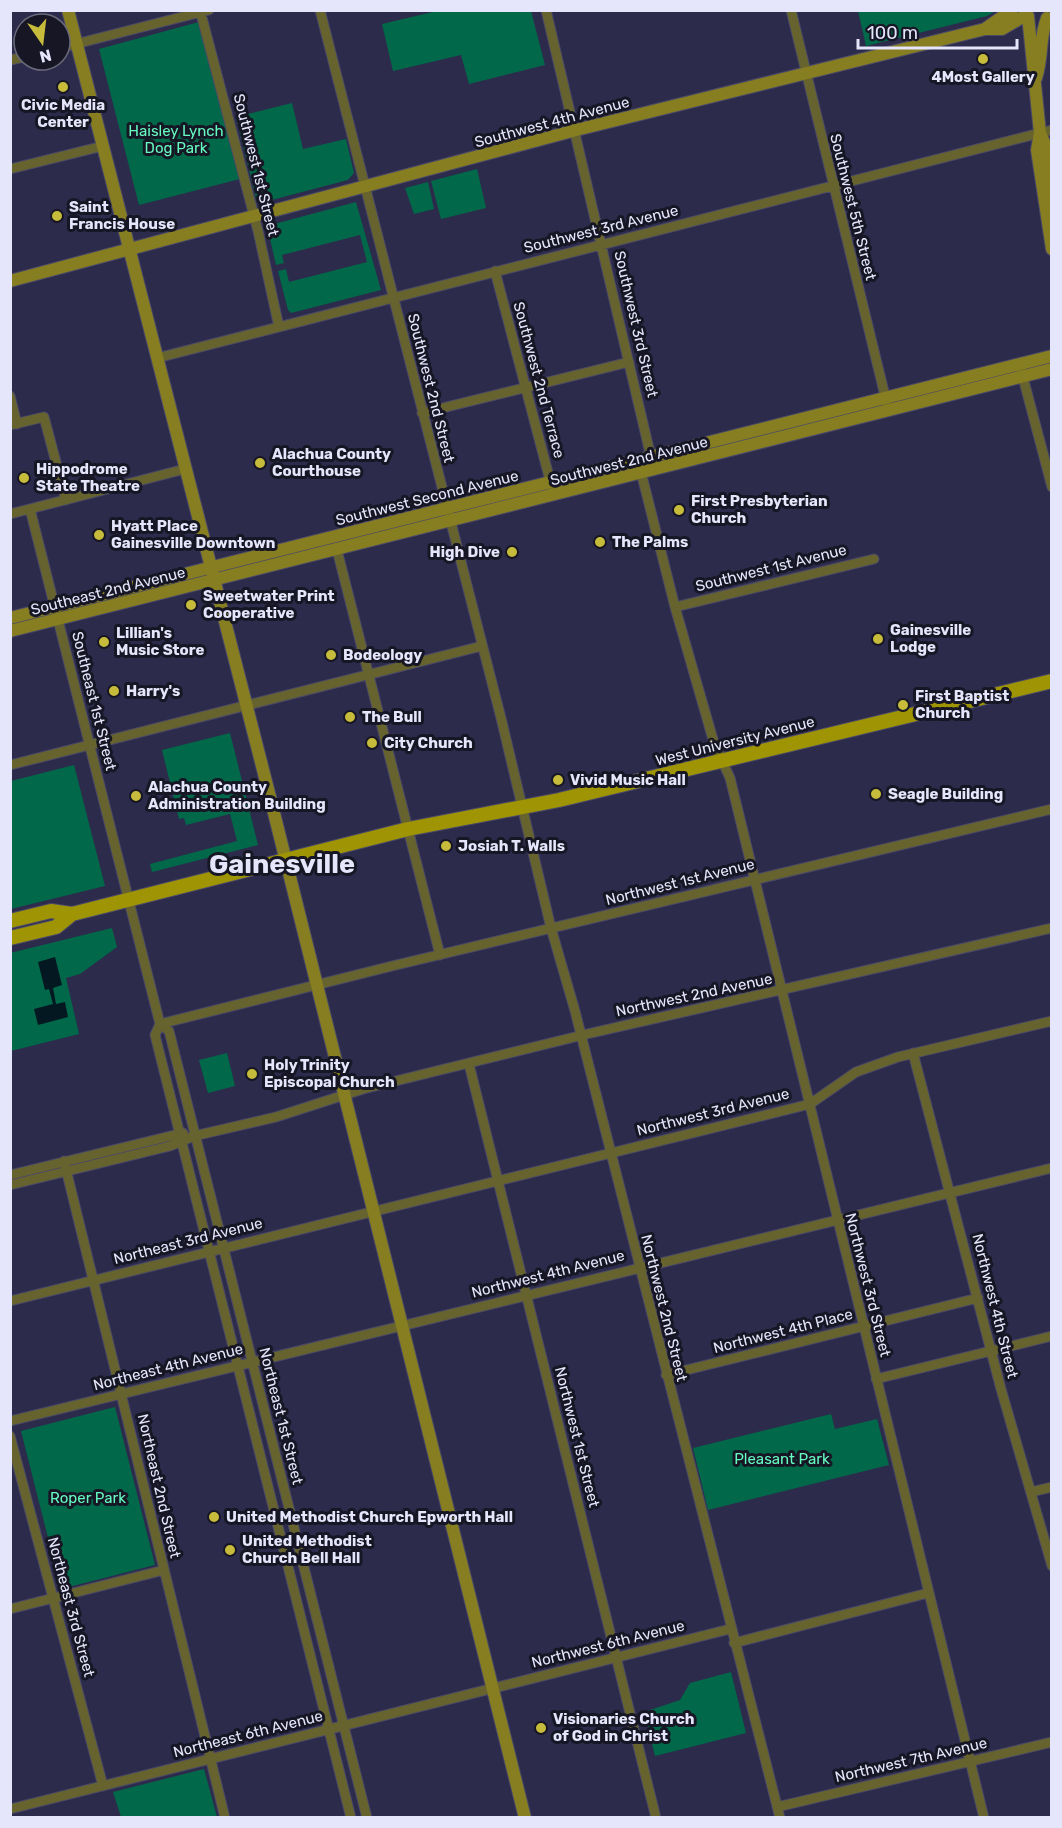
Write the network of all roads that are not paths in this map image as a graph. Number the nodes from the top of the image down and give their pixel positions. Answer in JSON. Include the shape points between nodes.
{"nodes":[{"id":1,"x":68,"y":10,"type":"edge"},
{"id":2,"x":321,"y":10,"type":"edge"},
{"id":3,"x":546,"y":10,"type":"edge"},
{"id":4,"x":791,"y":10,"type":"edge"},
{"id":5,"x":1012,"y":10,"type":"edge"},
{"id":6,"x":203,"y":11,"type":"edge"},
{"id":7,"x":1025,"y":14,"type":"edge"},
{"id":8,"x":1049,"y":16,"type":"edge"},
{"id":9,"x":985,"y":30,"type":"junction"},
{"id":10,"x":76,"y":44,"type":"junction"},
{"id":11,"x":72,"y":45,"type":"edge"},
{"id":12,"x":806,"y":73,"type":"junction"},
{"id":13,"x":1036,"y":78,"type":"junction"},
{"id":14,"x":576,"y":130,"type":"junction"},
{"id":15,"x":1046,"y":132,"type":"edge"},
{"id":16,"x":103,"y":146,"type":"junction"},
{"id":17,"x":10,"y":169,"type":"edge"},
{"id":18,"x":833,"y":186,"type":"junction"},
{"id":19,"x":364,"y":187,"type":"junction"},
{"id":20,"x":1052,"y":198,"type":"edge"},
{"id":21,"x":1052,"y":203,"type":"edge"},
{"id":22,"x":253,"y":217,"type":"junction"},
{"id":23,"x":1049,"y":224,"type":"junction"},
{"id":24,"x":601,"y":244,"type":"junction"},
{"id":25,"x":1052,"y":249,"type":"edge"},
{"id":26,"x":129,"y":250,"type":"junction"},
{"id":27,"x":495,"y":271,"type":"junction"},
{"id":28,"x":10,"y":281,"type":"edge"},
{"id":29,"x":392,"y":297,"type":"junction"},
{"id":30,"x":279,"y":327,"type":"junction"},
{"id":31,"x":1052,"y":356,"type":"edge"},
{"id":32,"x":157,"y":358,"type":"junction"},
{"id":33,"x":629,"y":362,"type":"junction"},
{"id":34,"x":1021,"y":369,"type":"junction"},
{"id":35,"x":1052,"y":369,"type":"edge"},
{"id":36,"x":526,"y":387,"type":"junction"},
{"id":37,"x":10,"y":396,"type":"edge"},
{"id":38,"x":887,"y":404,"type":"junction"},
{"id":39,"x":422,"y":413,"type":"junction"},
{"id":40,"x":14,"y":424,"type":"edge"},
{"id":41,"x":774,"y":432,"type":"junction"},
{"id":42,"x":651,"y":457,"type":"junction"},
{"id":43,"x":638,"y":460,"type":"junction"},
{"id":44,"x":185,"y":469,"type":"junction"},
{"id":45,"x":654,"y":470,"type":"junction"},
{"id":46,"x":642,"y":473,"type":"junction"},
{"id":47,"x":550,"y":482,"type":"junction"},
{"id":48,"x":1052,"y":487,"type":"edge"},
{"id":49,"x":554,"y":496,"type":"junction"},
{"id":50,"x":66,"y":500,"type":"junction"},
{"id":51,"x":30,"y":509,"type":"junction"},
{"id":52,"x":446,"y":509,"type":"junction"},
{"id":53,"x":10,"y":514,"type":"edge"},
{"id":54,"x":450,"y":522,"type":"junction"},
{"id":55,"x":337,"y":550,"type":"junction"},
{"id":56,"x":874,"y":559,"type":"dead end"},
{"id":57,"x":212,"y":575,"type":"junction"},
{"id":58,"x":675,"y":607,"type":"junction"},
{"id":59,"x":56,"y":613,"type":"junction"},
{"id":60,"x":10,"y":618,"type":"edge"},
{"id":61,"x":10,"y":631,"type":"edge"},
{"id":62,"x":482,"y":646,"type":"junction"},
{"id":63,"x":369,"y":675,"type":"junction"},
{"id":64,"x":1052,"y":681,"type":"edge"},
{"id":65,"x":247,"y":706,"type":"junction"},
{"id":66,"x":90,"y":745,"type":"junction"},
{"id":67,"x":722,"y":760,"type":"junction"},
{"id":68,"x":10,"y":765,"type":"edge"},
{"id":69,"x":521,"y":807,"type":"junction"},
{"id":70,"x":1052,"y":809,"type":"edge"},
{"id":71,"x":408,"y":829,"type":"junction"},
{"id":72,"x":285,"y":860,"type":"junction"},
{"id":73,"x":755,"y":879,"type":"junction"},
{"id":74,"x":129,"y":900,"type":"junction"},
{"id":75,"x":72,"y":914,"type":"junction"},
{"id":76,"x":10,"y":921,"type":"edge"},
{"id":77,"x":551,"y":928,"type":"junction"},
{"id":78,"x":1052,"y":928,"type":"edge"},
{"id":79,"x":10,"y":938,"type":"edge"},
{"id":80,"x":440,"y":955,"type":"junction"},
{"id":81,"x":316,"y":985,"type":"junction"},
{"id":82,"x":784,"y":991,"type":"junction"},
{"id":83,"x":1052,"y":1021,"type":"edge"},
{"id":84,"x":160,"y":1024,"type":"junction"},
{"id":85,"x":581,"y":1035,"type":"junction"},
{"id":86,"x":913,"y":1053,"type":"junction"},
{"id":87,"x":469,"y":1064,"type":"junction"},
{"id":88,"x":344,"y":1095,"type":"junction"},
{"id":89,"x":810,"y":1104,"type":"junction"},
{"id":90,"x":180,"y":1132,"type":"junction"},
{"id":91,"x":194,"y":1136,"type":"junction"},
{"id":92,"x":183,"y":1142,"type":"junction"},
{"id":93,"x":610,"y":1153,"type":"junction"},
{"id":94,"x":64,"y":1161,"type":"junction"},
{"id":95,"x":1052,"y":1168,"type":"edge"},
{"id":96,"x":66,"y":1172,"type":"junction"},
{"id":97,"x":10,"y":1175,"type":"edge"},
{"id":98,"x":497,"y":1180,"type":"junction"},
{"id":99,"x":10,"y":1185,"type":"edge"},
{"id":100,"x":949,"y":1192,"type":"junction"},
{"id":101,"x":373,"y":1209,"type":"junction"},
{"id":102,"x":837,"y":1220,"type":"junction"},
{"id":103,"x":224,"y":1248,"type":"junction"},
{"id":104,"x":210,"y":1251,"type":"junction"},
{"id":105,"x":638,"y":1267,"type":"junction"},
{"id":106,"x":93,"y":1280,"type":"junction"},
{"id":107,"x":525,"y":1294,"type":"junction"},
{"id":108,"x":978,"y":1298,"type":"junction"},
{"id":109,"x":10,"y":1301,"type":"edge"},
{"id":110,"x":402,"y":1324,"type":"junction"},
{"id":111,"x":863,"y":1326,"type":"junction"},
{"id":112,"x":1052,"y":1335,"type":"edge"},
{"id":113,"x":991,"y":1350,"type":"junction"},
{"id":114,"x":252,"y":1362,"type":"junction"},
{"id":115,"x":237,"y":1365,"type":"junction"},
{"id":116,"x":666,"y":1375,"type":"junction"},
{"id":117,"x":876,"y":1379,"type":"junction"},
{"id":118,"x":122,"y":1394,"type":"junction"},
{"id":119,"x":10,"y":1421,"type":"edge"},
{"id":120,"x":10,"y":1436,"type":"edge"},
{"id":121,"x":276,"y":1461,"type":"junction"},
{"id":122,"x":262,"y":1465,"type":"junction"},
{"id":123,"x":1052,"y":1487,"type":"edge"},
{"id":124,"x":1031,"y":1492,"type":"junction"},
{"id":125,"x":1052,"y":1566,"type":"edge"},
{"id":126,"x":164,"y":1570,"type":"junction"},
{"id":127,"x":928,"y":1593,"type":"junction"},
{"id":128,"x":53,"y":1598,"type":"junction"},
{"id":129,"x":10,"y":1609,"type":"edge"},
{"id":130,"x":314,"y":1610,"type":"junction"},
{"id":131,"x":300,"y":1614,"type":"junction"},
{"id":132,"x":730,"y":1629,"type":"junction"},
{"id":133,"x":734,"y":1643,"type":"junction"},
{"id":134,"x":616,"y":1657,"type":"junction"},
{"id":135,"x":493,"y":1689,"type":"junction"},
{"id":136,"x":343,"y":1726,"type":"junction"},
{"id":137,"x":328,"y":1730,"type":"junction"},
{"id":138,"x":1052,"y":1742,"type":"edge"},
{"id":139,"x":211,"y":1759,"type":"junction"},
{"id":140,"x":969,"y":1761,"type":"junction"},
{"id":141,"x":103,"y":1786,"type":"junction"},
{"id":142,"x":777,"y":1807,"type":"junction"},
{"id":143,"x":10,"y":1809,"type":"edge"},
{"id":144,"x":225,"y":1818,"type":"edge"},
{"id":145,"x":351,"y":1818,"type":"edge"},
{"id":146,"x":367,"y":1818,"type":"edge"},
{"id":147,"x":525,"y":1818,"type":"edge"},
{"id":148,"x":656,"y":1818,"type":"edge"},
{"id":149,"x":780,"y":1818,"type":"edge"},
{"id":150,"x":984,"y":1818,"type":"edge"}],
"edges":[{"from":1,"to":10,"type":"street"},
{"from":2,"to":19,"type":"street","name":"Southwest 2nd Street"},
{"from":3,"to":14,"type":"street","name":"Southwest 3rd Street"},
{"from":4,"to":12,"type":"street","name":"Southwest 5th Street"},
{"from":5,"to":9,"type":"street","name":"Southwest 4th Avenue"},
{"from":6,"to":10,"type":"street"},
{"from":6,"to":22,"type":"street","name":"Southwest 1st Street"},
{"from":7,"to":8,"type":"street","via":[[1036,19]]},
{"from":7,"to":9,"type":"street","name":"Southwest 4th Avenue","via":[[996,31]]},
{"from":7,"to":13,"type":"street"},
{"from":8,"to":13,"type":"street","via":[[1041,38]]},
{"from":9,"to":12,"type":"street","name":"Southwest 4th Avenue"},
{"from":10,"to":11,"type":"street"},
{"from":10,"to":16,"type":"street"},
{"from":12,"to":14,"type":"street","name":"Southwest 4th Avenue"},
{"from":12,"to":18,"type":"street","name":"Southwest 5th Street"},
{"from":13,"to":15,"type":"street"},
{"from":14,"to":19,"type":"street","name":"Southwest 4th Avenue"},
{"from":14,"to":24,"type":"street","name":"Southwest 3rd Street","via":[[576,146]]},
{"from":15,"to":18,"type":"street","name":"Southwest 3rd Avenue"},
{"from":15,"to":20,"type":"street"},
{"from":15,"to":23,"type":"street","via":[[1037,150],[1042,202]]},
{"from":16,"to":17,"type":"street"},
{"from":16,"to":26,"type":"street"},
{"from":18,"to":24,"type":"street","name":"Southwest 3rd Avenue"},
{"from":18,"to":38,"type":"street","name":"Southwest 5th Street"},
{"from":19,"to":22,"type":"street","name":"Southwest 4th Avenue"},
{"from":19,"to":29,"type":"street","name":"Southwest 2nd Street"},
{"from":21,"to":23,"type":"street"},
{"from":22,"to":26,"type":"street","name":"Southwest 4th Avenue"},
{"from":22,"to":30,"type":"street","name":"Southwest 1st Street"},
{"from":23,"to":25,"type":"street"},
{"from":24,"to":27,"type":"street","name":"Southwest 3rd Avenue"},
{"from":24,"to":33,"type":"street","name":"Southwest 3rd Street"},
{"from":26,"to":28,"type":"street","name":"Southwest 4th Avenue"},
{"from":26,"to":32,"type":"street"},
{"from":27,"to":29,"type":"street","name":"Southwest 3rd Avenue"},
{"from":27,"to":36,"type":"street","name":"Southwest 2nd Terrace"},
{"from":29,"to":30,"type":"street","name":"Southwest 3rd Avenue"},
{"from":29,"to":39,"type":"street","name":"Southwest 2nd Street"},
{"from":30,"to":32,"type":"street","name":"Southwest 3rd Avenue"},
{"from":31,"to":34,"type":"street","name":"Southwest 2nd Avenue"},
{"from":32,"to":44,"type":"street"},
{"from":33,"to":36,"type":"street"},
{"from":33,"to":42,"type":"street","name":"Southwest 3rd Street"},
{"from":34,"to":35,"type":"street","name":"Southwest 2nd Avenue"},
{"from":34,"to":38,"type":"street","name":"Southwest 2nd Avenue"},
{"from":34,"to":48,"type":"street"},
{"from":36,"to":39,"type":"street"},
{"from":36,"to":47,"type":"street","name":"Southwest 2nd Terrace"},
{"from":37,"to":40,"type":"street"},
{"from":38,"to":41,"type":"street","name":"Southwest 2nd Avenue"},
{"from":39,"to":52,"type":"street","name":"Southwest 2nd Street"},
{"from":40,"to":50,"type":"street","via":[[44,417]]},
{"from":41,"to":42,"type":"street","name":"Southwest 2nd Avenue"},
{"from":41,"to":45,"type":"street","name":"Southwest 2nd Avenue"},
{"from":42,"to":43,"type":"street","name":"Southwest Second Avenue"},
{"from":42,"to":45,"type":"street","name":"Southwest 3rd Street"},
{"from":43,"to":46,"type":"street"},
{"from":43,"to":47,"type":"street","name":"Southwest Second Avenue"},
{"from":44,"to":50,"type":"street"},
{"from":44,"to":57,"type":"street"},
{"from":45,"to":46,"type":"street","name":"Southwest 2nd Avenue"},
{"from":46,"to":49,"type":"street","name":"Southwest 2nd Avenue"},
{"from":46,"to":58,"type":"street"},
{"from":47,"to":49,"type":"street","name":"Southwest 2nd Terrace"},
{"from":47,"to":52,"type":"street","name":"Southwest Second Avenue"},
{"from":49,"to":54,"type":"street","name":"Southwest 2nd Avenue"},
{"from":50,"to":51,"type":"street"},
{"from":51,"to":53,"type":"street"},
{"from":51,"to":59,"type":"street","name":"Southeast 1st Street"},
{"from":52,"to":54,"type":"street","name":"Southwest 2nd Street"},
{"from":52,"to":57,"type":"street","name":"Southwest Second Avenue"},
{"from":54,"to":55,"type":"street","name":"Southwest 2nd Avenue"},
{"from":54,"to":62,"type":"street","name":"Southwest 2nd Street"},
{"from":55,"to":57,"type":"street","name":"Southwest 2nd Avenue"},
{"from":55,"to":63,"type":"street"},
{"from":56,"to":58,"type":"street","name":"Southwest 1st Avenue"},
{"from":57,"to":59,"type":"street","name":"Southeast 2nd Avenue"},
{"from":57,"to":65,"type":"street"},
{"from":58,"to":67,"type":"street"},
{"from":59,"to":60,"type":"street"},
{"from":59,"to":61,"type":"street","name":"Southeast 2nd Avenue"},
{"from":59,"to":66,"type":"street","name":"Southeast 1st Street"},
{"from":62,"to":63,"type":"street"},
{"from":62,"to":69,"type":"street","name":"Southwest 2nd Street"},
{"from":63,"to":65,"type":"street"},
{"from":63,"to":71,"type":"street"},
{"from":64,"to":67,"type":"main road","name":"West University Avenue"},
{"from":65,"to":66,"type":"street"},
{"from":65,"to":72,"type":"street"},
{"from":66,"to":68,"type":"street"},
{"from":66,"to":74,"type":"street","name":"Southeast 1st Street"},
{"from":67,"to":69,"type":"main road","name":"West University Avenue"},
{"from":67,"to":73,"type":"street","name":"Northwest 3rd Street"},
{"from":69,"to":71,"type":"main road","name":"West University Avenue"},
{"from":69,"to":77,"type":"street","name":"Northwest 2nd Street"},
{"from":70,"to":73,"type":"street","name":"Northwest 1st Avenue"},
{"from":71,"to":72,"type":"main road","name":"West University Avenue"},
{"from":71,"to":80,"type":"street"},
{"from":72,"to":74,"type":"main road","name":"West University Avenue"},
{"from":72,"to":81,"type":"street"},
{"from":73,"to":77,"type":"street","name":"Northwest 1st Avenue"},
{"from":73,"to":82,"type":"street","name":"Northwest 3rd Street"},
{"from":74,"to":75,"type":"main road","name":"West University Avenue"},
{"from":74,"to":84,"type":"street","name":"Northeast 1st Street"},
{"from":75,"to":76,"type":"main road","via":[[51,911]]},
{"from":75,"to":79,"type":"main road","via":[[56,927]]},
{"from":77,"to":80,"type":"street","name":"Northwest 1st Avenue"},
{"from":77,"to":85,"type":"street","name":"Northwest 2nd Street"},
{"from":78,"to":82,"type":"street","name":"Northwest 2nd Avenue"},
{"from":80,"to":81,"type":"street","name":"Northwest 1st Avenue"},
{"from":81,"to":84,"type":"street","name":"Northwest 1st Avenue"},
{"from":81,"to":88,"type":"street"},
{"from":82,"to":85,"type":"street","name":"Northwest 2nd Avenue"},
{"from":82,"to":89,"type":"street","name":"Northwest 3rd Street"},
{"from":83,"to":86,"type":"street","name":"Northwest 3rd Avenue"},
{"from":84,"to":90,"type":"street","name":"Northeast 1st Street","via":[[155,1035]]},
{"from":84,"to":91,"type":"street","name":"Northeast 1st Street","via":[[169,1031]]},
{"from":85,"to":87,"type":"street","name":"Northwest 2nd Avenue"},
{"from":85,"to":93,"type":"street","name":"Northwest 2nd Street"},
{"from":86,"to":89,"type":"street","name":"Northwest 3rd Avenue","via":[[856,1072]]},
{"from":86,"to":100,"type":"street","name":"Northwest 4th Street"},
{"from":87,"to":88,"type":"street","name":"Northwest 2nd Avenue"},
{"from":87,"to":98,"type":"street","name":"Northwest 1st Street"},
{"from":88,"to":91,"type":"street","name":"Northwest 2nd Avenue","via":[[276,1117]]},
{"from":88,"to":101,"type":"street"},
{"from":89,"to":93,"type":"street","name":"Northwest 3rd Avenue"},
{"from":89,"to":102,"type":"street","name":"Northwest 3rd Street"},
{"from":90,"to":91,"type":"street"},
{"from":90,"to":92,"type":"street","name":"Northeast 1st Street"},
{"from":90,"to":94,"type":"street"},
{"from":91,"to":92,"type":"street"},
{"from":91,"to":103,"type":"street","name":"Northeast 1st Street"},
{"from":92,"to":96,"type":"street"},
{"from":92,"to":104,"type":"street","name":"Northeast 1st Street"},
{"from":93,"to":98,"type":"street","name":"Northwest 3rd Avenue"},
{"from":93,"to":105,"type":"street","name":"Northwest 2nd Street"},
{"from":94,"to":96,"type":"street","name":"Northeast 2nd Street"},
{"from":94,"to":97,"type":"street"},
{"from":95,"to":100,"type":"street","name":"Northwest 4th Avenue"},
{"from":96,"to":99,"type":"street"},
{"from":96,"to":106,"type":"street","name":"Northeast 2nd Street"},
{"from":98,"to":101,"type":"street","name":"Northwest 3rd Avenue"},
{"from":98,"to":107,"type":"street","name":"Northwest 1st Street"},
{"from":100,"to":102,"type":"street","name":"Northwest 4th Avenue"},
{"from":100,"to":108,"type":"street","name":"Northwest 4th Street"},
{"from":101,"to":103,"type":"street","name":"Northeast 3rd Avenue"},
{"from":101,"to":110,"type":"street"},
{"from":102,"to":105,"type":"street","name":"Northwest 4th Avenue"},
{"from":102,"to":111,"type":"street","name":"Northwest 3rd Street"},
{"from":103,"to":104,"type":"street","name":"Northeast 3rd Avenue"},
{"from":103,"to":114,"type":"street","name":"Northeast 1st Street"},
{"from":104,"to":106,"type":"street","name":"Northeast 3rd Avenue"},
{"from":104,"to":115,"type":"street","name":"Northeast 1st Street"},
{"from":105,"to":107,"type":"street","name":"Northwest 4th Avenue"},
{"from":105,"to":116,"type":"street","name":"Northwest 2nd Street"},
{"from":106,"to":109,"type":"street","name":"Northeast 3rd Avenue"},
{"from":106,"to":118,"type":"street","name":"Northeast 2nd Street"},
{"from":107,"to":110,"type":"street","name":"Northwest 4th Avenue"},
{"from":107,"to":134,"type":"street","name":"Northwest 1st Street"},
{"from":108,"to":111,"type":"street","name":"Northwest 4th Place"},
{"from":108,"to":113,"type":"street","name":"Northwest 4th Street"},
{"from":110,"to":114,"type":"street","name":"Northeast 4th Avenue"},
{"from":110,"to":135,"type":"street"},
{"from":111,"to":116,"type":"street","name":"Northwest 4th Place"},
{"from":111,"to":117,"type":"street","name":"Northwest 3rd Street"},
{"from":112,"to":113,"type":"street"},
{"from":113,"to":117,"type":"street"},
{"from":113,"to":124,"type":"street","name":"Northwest 4th Street"},
{"from":114,"to":115,"type":"street","name":"Northeast 4th Avenue"},
{"from":114,"to":121,"type":"street","name":"Northeast 1st Street"},
{"from":115,"to":118,"type":"street","name":"Northeast 4th Avenue"},
{"from":115,"to":122,"type":"street","name":"Northeast 1st Street"},
{"from":116,"to":132,"type":"street","name":"Northwest 2nd Street"},
{"from":117,"to":127,"type":"street","name":"Northwest 3rd Street"},
{"from":118,"to":119,"type":"street","name":"Northeast 4th Avenue"},
{"from":118,"to":126,"type":"street","name":"Northeast 2nd Street"},
{"from":120,"to":128,"type":"street","name":"Northeast 3rd Street"},
{"from":121,"to":122,"type":"street"},
{"from":121,"to":130,"type":"street","name":"Northeast 1st Street"},
{"from":122,"to":131,"type":"street","name":"Northeast 1st Street"},
{"from":123,"to":124,"type":"street"},
{"from":124,"to":125,"type":"street","name":"Northwest 4th Street"},
{"from":126,"to":128,"type":"street"},
{"from":126,"to":139,"type":"street","name":"Northeast 2nd Street"},
{"from":127,"to":133,"type":"street"},
{"from":127,"to":140,"type":"street","name":"Northwest 3rd Street"},
{"from":128,"to":129,"type":"street"},
{"from":128,"to":141,"type":"street","name":"Northeast 3rd Street"},
{"from":130,"to":131,"type":"street"},
{"from":130,"to":136,"type":"street","name":"Northeast 1st Street"},
{"from":131,"to":137,"type":"street","name":"Northeast 1st Street"},
{"from":132,"to":133,"type":"street","name":"Northwest 2nd Street"},
{"from":132,"to":134,"type":"street","name":"Northwest 6th Avenue"},
{"from":133,"to":142,"type":"street","name":"Northwest 2nd Street"},
{"from":134,"to":135,"type":"street","name":"Northwest 6th Avenue"},
{"from":134,"to":148,"type":"street","name":"Northwest 1st Street"},
{"from":135,"to":136,"type":"street","name":"Northeast 6th Avenue"},
{"from":135,"to":147,"type":"street"},
{"from":136,"to":137,"type":"street","name":"Northeast 6th Avenue"},
{"from":136,"to":146,"type":"street","name":"Northeast 1st Street"},
{"from":137,"to":139,"type":"street","name":"Northeast 6th Avenue"},
{"from":137,"to":145,"type":"street","name":"Northeast 1st Street"},
{"from":138,"to":140,"type":"street","name":"Northwest 7th Avenue"},
{"from":139,"to":141,"type":"street","name":"Northeast 6th Avenue"},
{"from":139,"to":144,"type":"street","name":"Northeast 2nd Street"},
{"from":140,"to":142,"type":"street","name":"Northwest 7th Avenue"},
{"from":140,"to":150,"type":"street","name":"Northwest 3rd Street"},
{"from":141,"to":143,"type":"street","name":"Northeast 6th Avenue"},
{"from":142,"to":149,"type":"street","name":"Northwest 2nd Street"}]}
